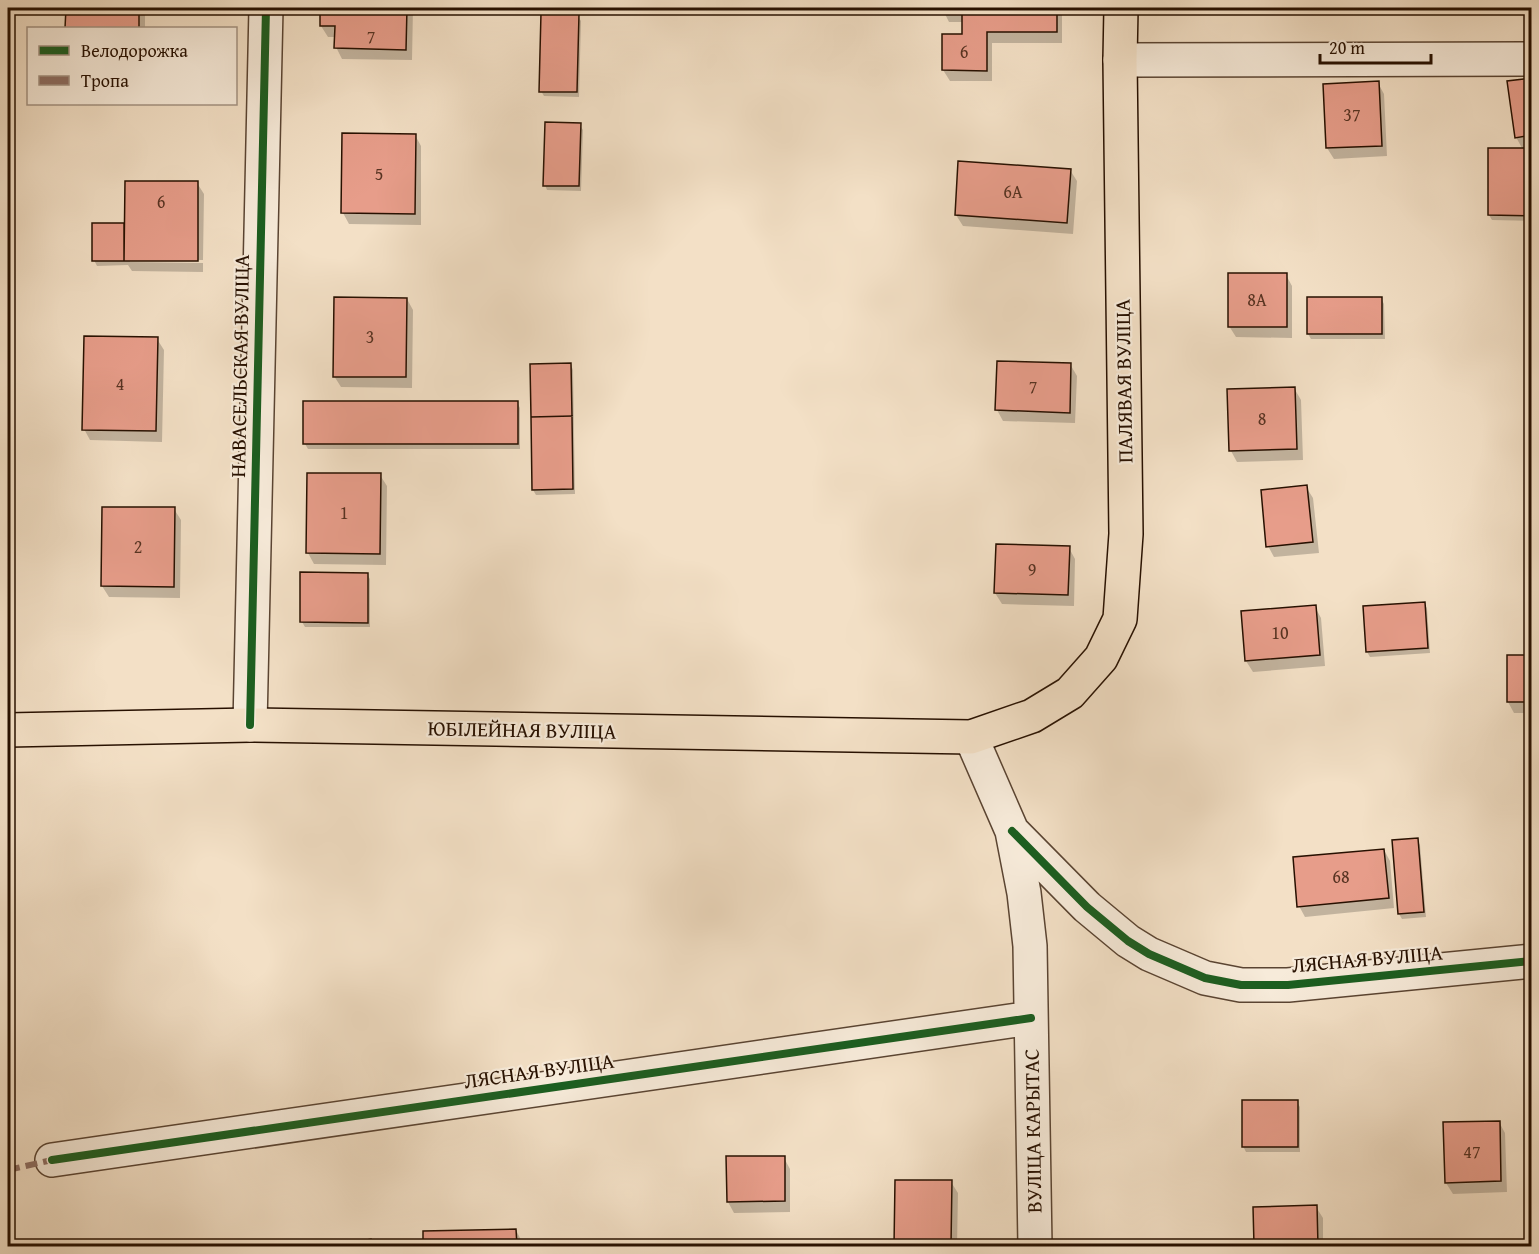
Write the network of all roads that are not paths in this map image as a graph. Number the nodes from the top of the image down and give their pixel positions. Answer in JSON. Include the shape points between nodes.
{"nodes":[{"id":1,"x":266,"y":8,"type":"edge"},
{"id":2,"x":1121,"y":8,"type":"edge"},
{"id":3,"x":1532,"y":59,"type":"edge"},
{"id":4,"x":1120,"y":60,"type":"junction"},
{"id":5,"x":1032,"y":716,"type":"joint"},
{"id":6,"x":250,"y":725,"type":"junction"},
{"id":7,"x":8,"y":730,"type":"edge"},
{"id":8,"x":971,"y":737,"type":"junction"},
{"id":9,"x":1012,"y":831,"type":"junction"},
{"id":10,"x":1532,"y":961,"type":"edge"},
{"id":11,"x":1031,"y":1018,"type":"junction"},
{"id":12,"x":52,"y":1160,"type":"dead end"},
{"id":13,"x":1035,"y":1246,"type":"edge"}],
"edges":[{"from":1,"to":6,"type":"street","name":"НАВАСЕЛЬСКАЯ ВУЛІЦА"},
{"from":2,"to":4,"type":"main road","name":"ПАЛЯВАЯ ВУЛІЦА"},
{"from":3,"to":4,"type":"street"},
{"from":4,"to":5,"type":"main road","name":"ПАЛЯВАЯ ВУЛІЦА","via":[[1126,534],[1120,619],[1101,658],[1070,693]]},
{"from":5,"to":8,"type":"main road","name":"ЮБІЛЕЙНАЯ ВУЛІЦА"},
{"from":6,"to":7,"type":"main road","name":"ЮБІЛЕЙНАЯ ВУЛІЦА"},
{"from":6,"to":8,"type":"main road","name":"ЮБІЛЕЙНАЯ ВУЛІЦА"},
{"from":8,"to":9,"type":"street","name":"ВУЛІЦА КАРЫТАС"},
{"from":9,"to":10,"type":"street","name":"ЛЯСНАЯ ВУЛІЦА","via":[[1087,907],[1128,940],[1149,954],[1205,978],[1240,985],[1288,985]]},
{"from":9,"to":11,"type":"street","name":"ВУЛІЦА КАРЫТАС","via":[[1030,946]]},
{"from":11,"to":12,"type":"street","name":"ЛЯСНАЯ ВУЛІЦА"},
{"from":11,"to":13,"type":"street","name":"ВУЛІЦА КАРЫТАС"}]}
